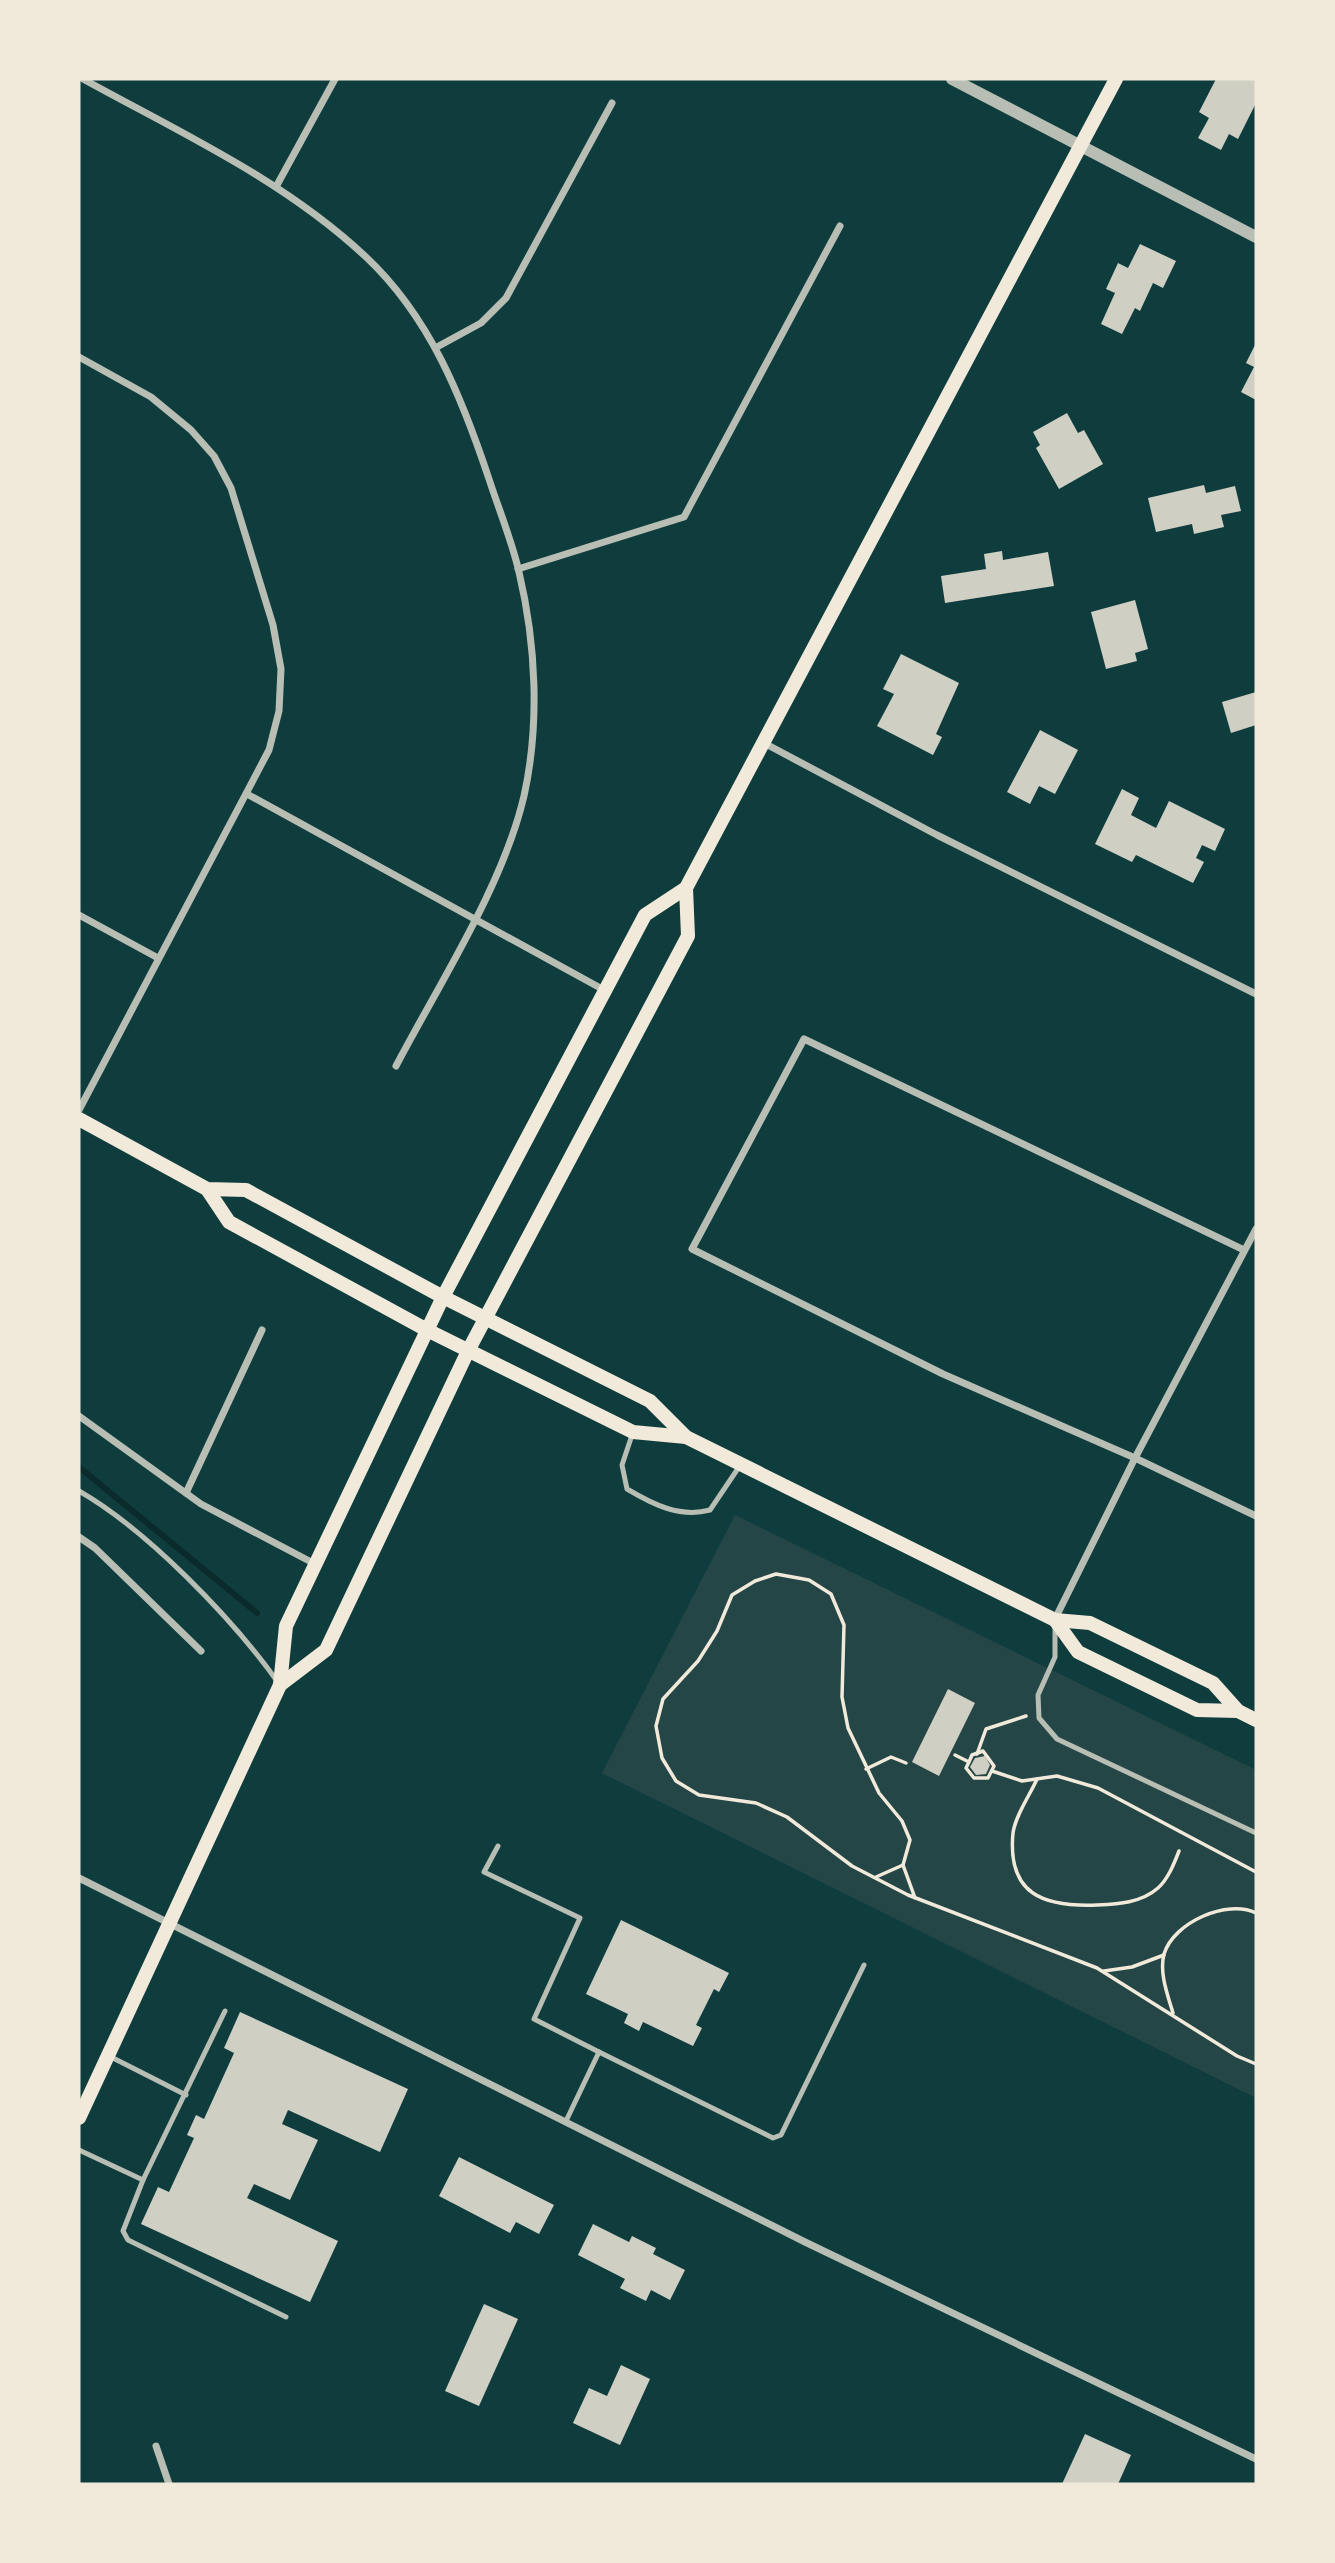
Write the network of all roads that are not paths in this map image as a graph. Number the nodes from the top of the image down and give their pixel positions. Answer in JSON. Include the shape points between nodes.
{"nodes":[{"id":1,"x":83,"y":79,"type":"edge"},
{"id":2,"x":335,"y":79,"type":"edge"},
{"id":3,"x":952,"y":79,"type":"edge"},
{"id":4,"x":1116,"y":79,"type":"edge"},
{"id":5,"x":612,"y":103,"type":"dead end"},
{"id":6,"x":1080,"y":145,"type":"junction"},
{"id":7,"x":277,"y":186,"type":"junction"},
{"id":8,"x":840,"y":226,"type":"dead end"},
{"id":9,"x":1256,"y":237,"type":"edge"},
{"id":10,"x":437,"y":347,"type":"junction"},
{"id":11,"x":79,"y":357,"type":"edge"},
{"id":12,"x":518,"y":569,"type":"junction"},
{"id":13,"x":764,"y":743,"type":"junction"},
{"id":14,"x":247,"y":794,"type":"junction"},
{"id":15,"x":686,"y":888,"type":"junction"},
{"id":16,"x":79,"y":915,"type":"edge"},
{"id":17,"x":475,"y":917,"type":"junction"},
{"id":18,"x":158,"y":958,"type":"junction"},
{"id":19,"x":604,"y":990,"type":"junction"},
{"id":20,"x":1256,"y":994,"type":"edge"},
{"id":21,"x":396,"y":1066,"type":"dead end"},
{"id":22,"x":79,"y":1110,"type":"edge"},
{"id":23,"x":79,"y":1119,"type":"edge"},
{"id":24,"x":207,"y":1189,"type":"junction"},
{"id":25,"x":1256,"y":1229,"type":"edge"},
{"id":26,"x":1244,"y":1250,"type":"junction"},
{"id":27,"x":443,"y":1297,"type":"junction"},
{"id":28,"x":485,"y":1318,"type":"junction"},
{"id":29,"x":262,"y":1329,"type":"dead end"},
{"id":30,"x":426,"y":1330,"type":"junction"},
{"id":31,"x":468,"y":1351,"type":"junction"},
{"id":32,"x":79,"y":1416,"type":"edge"},
{"id":33,"x":633,"y":1432,"type":"junction"},
{"id":34,"x":686,"y":1437,"type":"junction"},
{"id":35,"x":1135,"y":1458,"type":"junction"},
{"id":36,"x":741,"y":1464,"type":"junction"},
{"id":37,"x":79,"y":1491,"type":"edge"},
{"id":38,"x":186,"y":1493,"type":"junction"},
{"id":39,"x":1256,"y":1517,"type":"edge"},
{"id":40,"x":79,"y":1537,"type":"edge"},
{"id":41,"x":315,"y":1564,"type":"junction"},
{"id":42,"x":1055,"y":1620,"type":"junction"},
{"id":43,"x":201,"y":1651,"type":"dead end"},
{"id":44,"x":281,"y":1685,"type":"junction"},
{"id":45,"x":1238,"y":1711,"type":"junction"},
{"id":46,"x":1256,"y":1720,"type":"edge"},
{"id":47,"x":1256,"y":1833,"type":"edge"},
{"id":48,"x":498,"y":1846,"type":"dead end"},
{"id":49,"x":79,"y":1878,"type":"edge"},
{"id":50,"x":168,"y":1926,"type":"junction"},
{"id":51,"x":864,"y":1965,"type":"dead end"},
{"id":52,"x":225,"y":2011,"type":"dead end"},
{"id":53,"x":599,"y":2052,"type":"junction"},
{"id":54,"x":108,"y":2055,"type":"junction"},
{"id":55,"x":186,"y":2095,"type":"junction"},
{"id":56,"x":79,"y":2118,"type":"edge"},
{"id":57,"x":566,"y":2121,"type":"junction"},
{"id":58,"x":79,"y":2150,"type":"edge"},
{"id":59,"x":143,"y":2180,"type":"junction"},
{"id":60,"x":286,"y":2317,"type":"dead end"},
{"id":61,"x":156,"y":2446,"type":"dead end"},
{"id":62,"x":1256,"y":2459,"type":"edge"},
{"id":63,"x":169,"y":2484,"type":"edge"}],
"edges":[{"from":1,"to":7,"type":"street"},
{"from":2,"to":7,"type":"street"},
{"from":3,"to":6,"type":"street"},
{"from":4,"to":6,"type":"main road"},
{"from":5,"to":10,"type":"street","via":[[506,298],[481,323]]},
{"from":6,"to":9,"type":"street"},
{"from":6,"to":13,"type":"main road"},
{"from":7,"to":10,"type":"street","via":[[367,258],[405,300]]},
{"from":8,"to":12,"type":"street","via":[[684,517]]},
{"from":10,"to":12,"type":"street","via":[[469,420]]},
{"from":11,"to":14,"type":"street","via":[[151,397],[191,430],[214,456],[231,488],[273,625],[281,668],[279,712],[269,750]]},
{"from":12,"to":17,"type":"street","via":[[527,612],[535,704],[524,795],[511,839]]},
{"from":13,"to":15,"type":"main road"},
{"from":13,"to":20,"type":"street"},
{"from":14,"to":17,"type":"street"},
{"from":14,"to":18,"type":"street"},
{"from":15,"to":19,"type":"main road","via":[[645,915]]},
{"from":15,"to":28,"type":"main road","via":[[688,936]]},
{"from":16,"to":18,"type":"street"},
{"from":17,"to":19,"type":"street"},
{"from":17,"to":21,"type":"street"},
{"from":18,"to":22,"type":"street"},
{"from":19,"to":27,"type":"main road"},
{"from":23,"to":24,"type":"main road"},
{"from":24,"to":27,"type":"main road","via":[[246,1190]]},
{"from":24,"to":30,"type":"main road","via":[[229,1222]]},
{"from":25,"to":26,"type":"street"},
{"from":26,"to":35,"type":"street"},
{"from":26,"to":35,"type":"street","via":[[804,1039],[692,1249],[943,1374]]},
{"from":27,"to":28,"type":"main road"},
{"from":27,"to":30,"type":"main road"},
{"from":28,"to":31,"type":"main road"},
{"from":28,"to":34,"type":"main road","via":[[650,1401]]},
{"from":29,"to":38,"type":"street"},
{"from":30,"to":31,"type":"main road"},
{"from":30,"to":41,"type":"main road"},
{"from":31,"to":33,"type":"main road"},
{"from":31,"to":44,"type":"main road","via":[[326,1650]]},
{"from":32,"to":38,"type":"street"},
{"from":33,"to":34,"type":"main road"},
{"from":33,"to":36,"type":"lane","via":[[622,1465],[627,1489],[652,1504],[691,1515],[710,1510]]},
{"from":34,"to":36,"type":"main road"},
{"from":35,"to":39,"type":"street"},
{"from":35,"to":42,"type":"street"},
{"from":36,"to":42,"type":"main road"},
{"from":37,"to":44,"type":"lane","via":[[146,1540],[248,1641]]},
{"from":38,"to":41,"type":"street"},
{"from":40,"to":43,"type":"street"},
{"from":41,"to":44,"type":"main road","via":[[286,1626]]},
{"from":42,"to":45,"type":"main road","via":[[1090,1623],[1213,1683]]},
{"from":42,"to":45,"type":"main road","via":[[1078,1652],[1197,1710]]},
{"from":42,"to":47,"type":"lane","via":[[1055,1657],[1038,1695],[1039,1718],[1057,1739]]},
{"from":44,"to":50,"type":"main road"},
{"from":45,"to":46,"type":"main road"},
{"from":48,"to":53,"type":"lane","via":[[484,1872],[580,1918],[534,2019]]},
{"from":49,"to":50,"type":"street"},
{"from":50,"to":54,"type":"main road"},
{"from":50,"to":57,"type":"street"},
{"from":51,"to":53,"type":"lane","via":[[787,2127],[773,2138]]},
{"from":52,"to":55,"type":"lane"},
{"from":53,"to":57,"type":"lane"},
{"from":54,"to":55,"type":"lane"},
{"from":54,"to":56,"type":"main road"},
{"from":55,"to":59,"type":"lane"},
{"from":57,"to":62,"type":"street","via":[[805,2242]]},
{"from":58,"to":59,"type":"lane"},
{"from":59,"to":60,"type":"lane","via":[[123,2231],[128,2240]]},
{"from":61,"to":63,"type":"street"}]}
